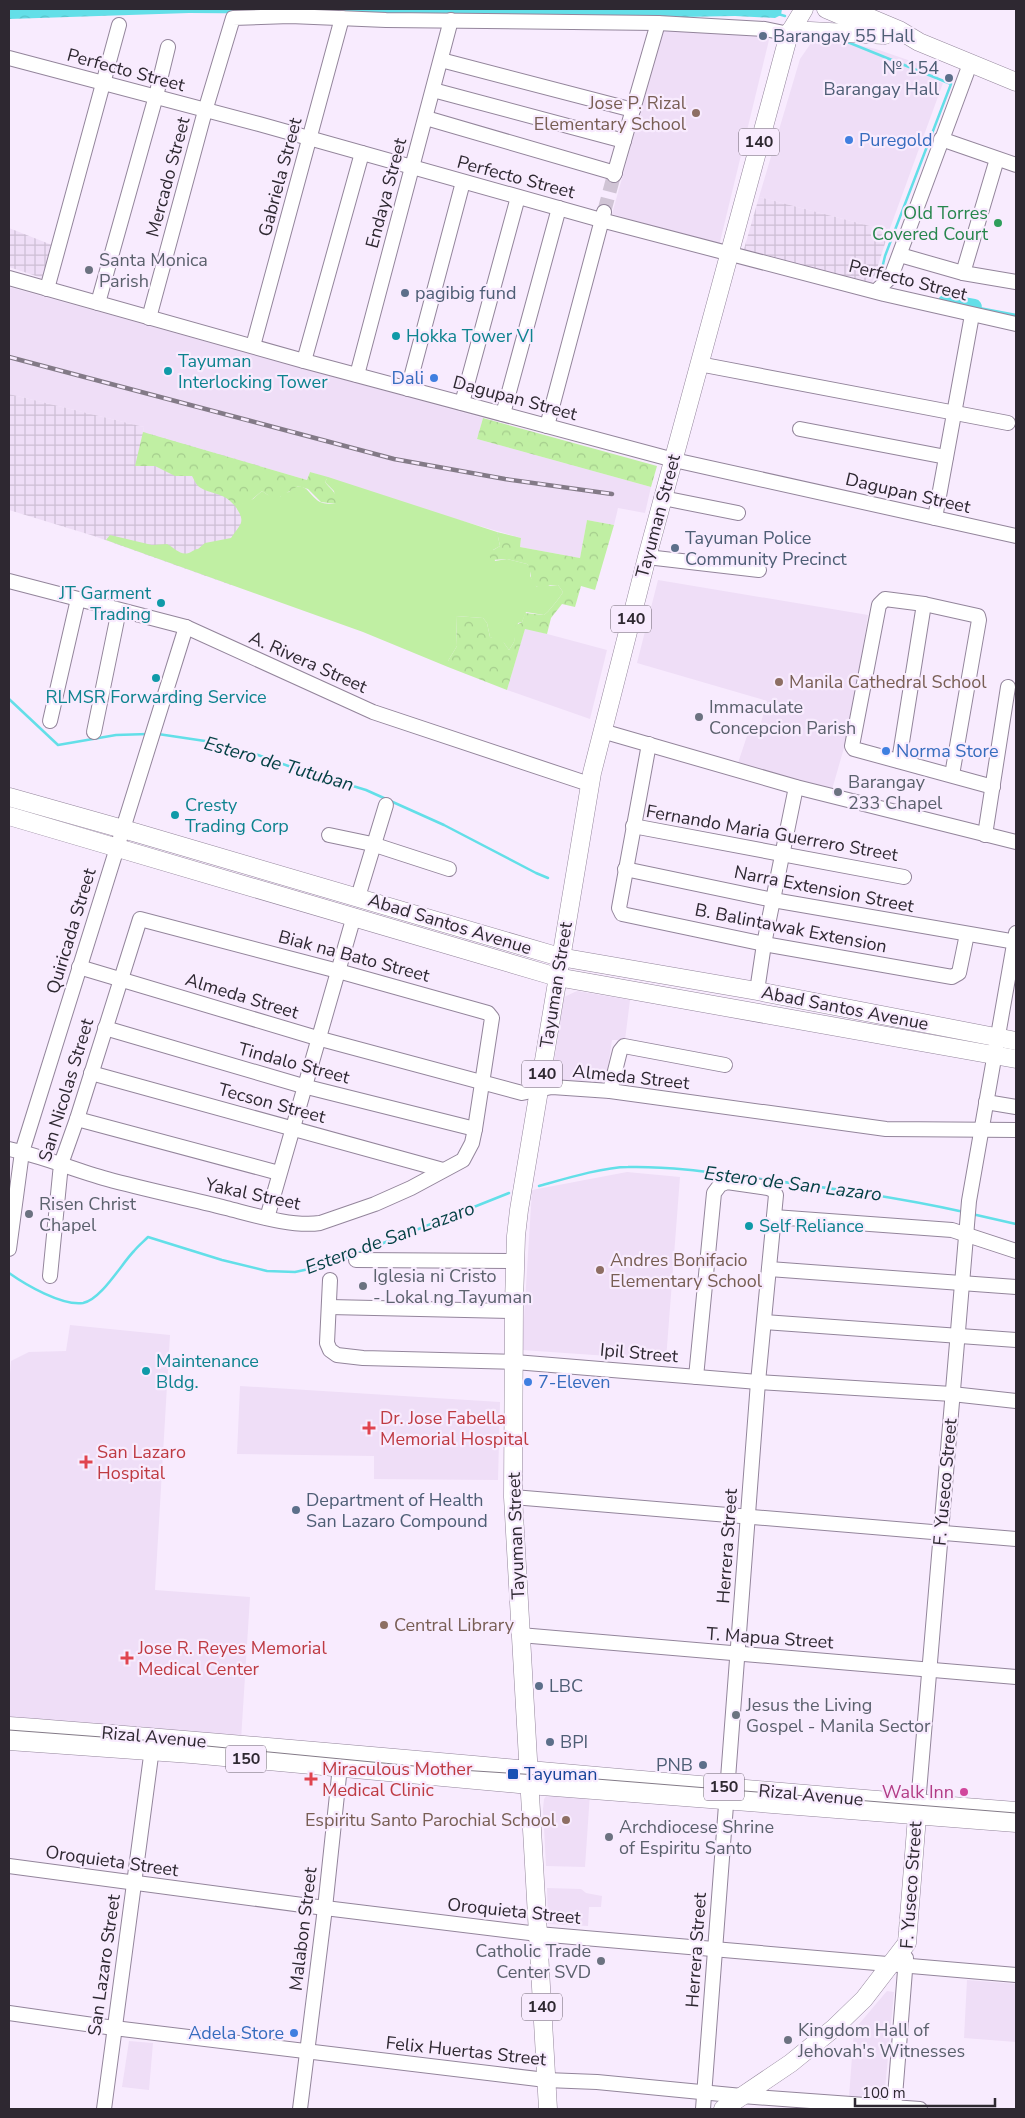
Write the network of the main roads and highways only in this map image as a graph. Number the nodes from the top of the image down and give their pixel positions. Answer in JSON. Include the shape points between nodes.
{"nodes":[{"id":1,"x":804,"y":9,"type":"edge"},
{"id":2,"x":826,"y":9,"type":"edge"},
{"id":3,"x":849,"y":9,"type":"edge"},
{"id":4,"x":790,"y":32,"type":"junction"},
{"id":5,"x":885,"y":34,"type":"junction"},
{"id":6,"x":919,"y":42,"type":"junction"},
{"id":7,"x":1016,"y":80,"type":"edge"},
{"id":8,"x":9,"y":797,"type":"edge"},
{"id":9,"x":9,"y":816,"type":"edge"},
{"id":10,"x":560,"y":957,"type":"junction"},
{"id":11,"x":557,"y":977,"type":"junction"},
{"id":12,"x":1016,"y":1041,"type":"edge"},
{"id":13,"x":996,"y":1046,"type":"junction"},
{"id":14,"x":1016,"y":1059,"type":"edge"},
{"id":15,"x":9,"y":1726,"type":"edge"},
{"id":16,"x":9,"y":1741,"type":"edge"},
{"id":17,"x":153,"y":1744,"type":"junction"},
{"id":18,"x":528,"y":1777,"type":"junction"},
{"id":19,"x":917,"y":1810,"type":"junction"},
{"id":20,"x":1016,"y":1811,"type":"edge"},
{"id":21,"x":1016,"y":1823,"type":"edge"},
{"id":22,"x":548,"y":2109,"type":"edge"},
{"id":23,"x":723,"y":2109,"type":"edge"}],
"edges":[{"from":1,"to":4,"type":"main road","name":"Tayuman Street","number":"140"},
{"from":2,"to":5,"type":"main road"},
{"from":3,"to":6,"type":"main road"},
{"from":4,"to":5,"type":"main road"},
{"from":4,"to":10,"type":"main road","name":"Tayuman Street","number":"140","via":[[602,731],[589,784]]},
{"from":5,"to":6,"type":"main road"},
{"from":6,"to":7,"type":"main road"},
{"from":8,"to":10,"type":"main road","name":"Abad Santos Avenue"},
{"from":9,"to":11,"type":"main road","name":"Abad Santos Avenue"},
{"from":10,"to":11,"type":"main road","name":"Tayuman Street","number":"140"},
{"from":10,"to":13,"type":"main road","name":"Abad Santos Avenue","via":[[757,991]]},
{"from":11,"to":13,"type":"main road","name":"Abad Santos Avenue"},
{"from":11,"to":18,"type":"main road","name":"Tayuman Street","number":"140","via":[[519,1210],[515,1261],[513,1497]]},
{"from":12,"to":13,"type":"main road","name":"Abad Santos Avenue"},
{"from":13,"to":14,"type":"main road","name":"Abad Santos Avenue"},
{"from":15,"to":17,"type":"main road","name":"Rizal Avenue","number":"150"},
{"from":16,"to":17,"type":"main road","name":"Rizal Avenue","number":"150"},
{"from":17,"to":18,"type":"main road","name":"Rizal Avenue","number":"150"},
{"from":18,"to":19,"type":"main road","name":"Rizal Avenue","number":"150"},
{"from":18,"to":22,"type":"main road","name":"Tayuman Street","number":"140"},
{"from":19,"to":20,"type":"main road","name":"Rizal Avenue","number":"150"},
{"from":19,"to":21,"type":"main road","name":"Rizal Avenue","number":"150"},
{"from":19,"to":23,"type":"main road","name":"F. Yuseco Street","via":[[907,1942],[898,1966],[834,2028],[791,2063]]}]}
